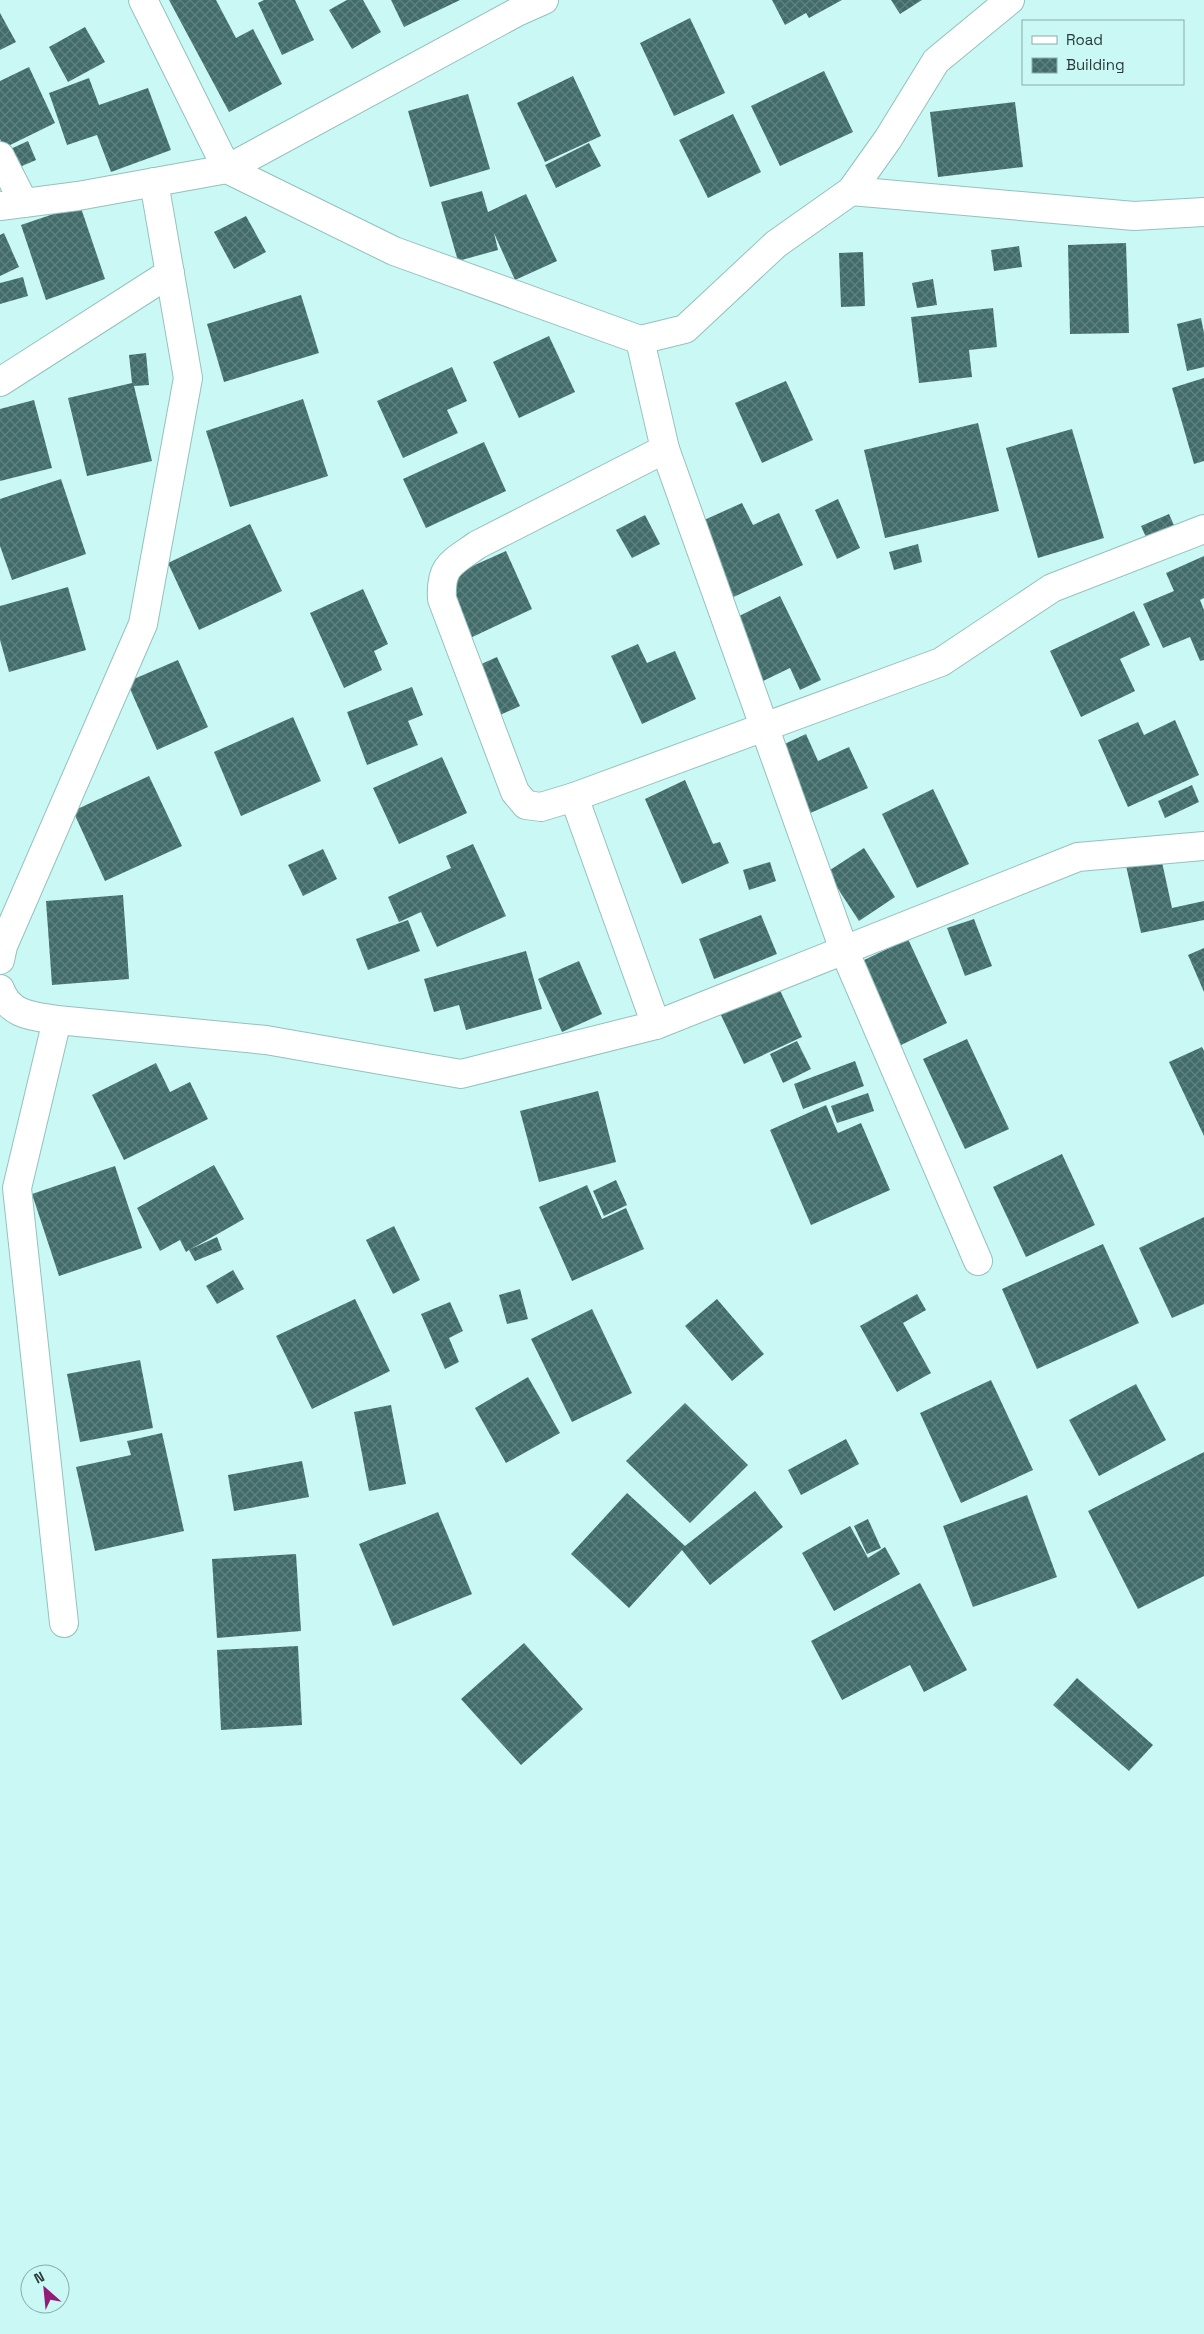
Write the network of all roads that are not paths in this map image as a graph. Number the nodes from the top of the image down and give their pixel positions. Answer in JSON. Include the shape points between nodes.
{"nodes":[{"id":1,"x":144,"y":0,"type":"edge"},
{"id":2,"x":544,"y":0,"type":"edge"},
{"id":3,"x":1010,"y":0,"type":"edge"},
{"id":4,"x":0,"y":156,"type":"edge"},
{"id":5,"x":227,"y":170,"type":"junction"},
{"id":6,"x":154,"y":182,"type":"junction"},
{"id":7,"x":851,"y":191,"type":"junction"},
{"id":8,"x":12,"y":204,"type":"edge"},
{"id":9,"x":1204,"y":212,"type":"edge"},
{"id":10,"x":170,"y":273,"type":"junction"},
{"id":11,"x":640,"y":340,"type":"junction"},
{"id":12,"x":0,"y":382,"type":"edge"},
{"id":13,"x":665,"y":449,"type":"junction"},
{"id":14,"x":1204,"y":529,"type":"edge"},
{"id":15,"x":763,"y":726,"type":"junction"},
{"id":16,"x":574,"y":797,"type":"junction"},
{"id":17,"x":1204,"y":846,"type":"edge"},
{"id":18,"x":844,"y":950,"type":"junction"},
{"id":19,"x":0,"y":960,"type":"edge"},
{"id":20,"x":0,"y":989,"type":"edge"},
{"id":21,"x":57,"y":1020,"type":"junction"},
{"id":22,"x":656,"y":1026,"type":"junction"},
{"id":23,"x":978,"y":1261,"type":"dead end"},
{"id":24,"x":64,"y":1624,"type":"dead end"}],
"edges":[{"from":1,"to":5,"type":"street"},
{"from":2,"to":5,"type":"street"},
{"from":3,"to":7,"type":"street","via":[[936,61],[888,139]]},
{"from":4,"to":8,"type":"street"},
{"from":5,"to":6,"type":"street"},
{"from":5,"to":11,"type":"street","via":[[394,252]]},
{"from":6,"to":8,"type":"street"},
{"from":6,"to":10,"type":"street"},
{"from":7,"to":9,"type":"street","via":[[1134,216]]},
{"from":7,"to":11,"type":"street","via":[[776,244],[685,329]]},
{"from":10,"to":12,"type":"street"},
{"from":10,"to":19,"type":"street","via":[[188,378],[143,624],[3,946]]},
{"from":11,"to":13,"type":"street"},
{"from":13,"to":15,"type":"street"},
{"from":13,"to":16,"type":"street","via":[[477,545],[449,565],[441,581],[442,600],[515,792],[526,805],[541,807]]},
{"from":14,"to":15,"type":"street","via":[[1052,588],[942,662]]},
{"from":15,"to":16,"type":"street"},
{"from":15,"to":18,"type":"street"},
{"from":16,"to":22,"type":"street"},
{"from":17,"to":18,"type":"street","via":[[1078,857]]},
{"from":18,"to":22,"type":"street"},
{"from":18,"to":23,"type":"street"},
{"from":20,"to":21,"type":"street","via":[[4,1000],[24,1015]]},
{"from":21,"to":22,"type":"street","via":[[266,1040],[461,1074]]},
{"from":21,"to":24,"type":"street","via":[[17,1188]]}]}
